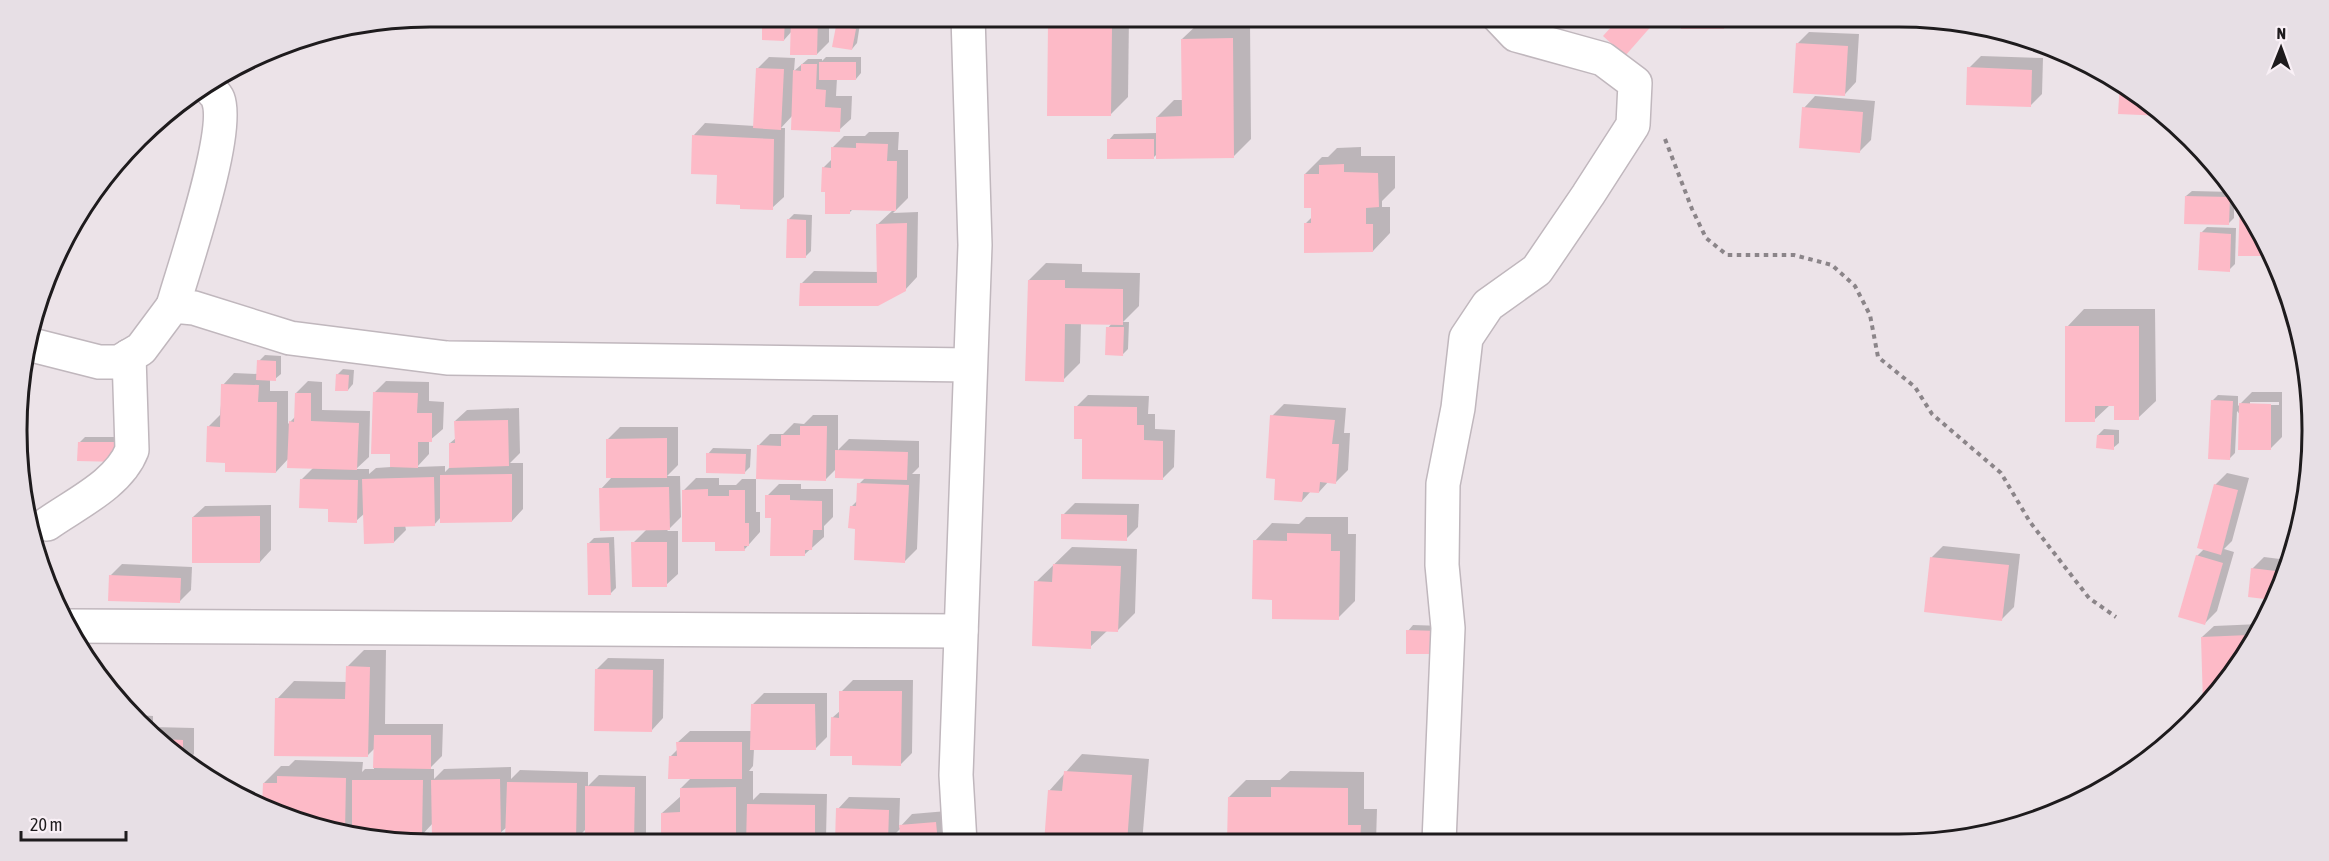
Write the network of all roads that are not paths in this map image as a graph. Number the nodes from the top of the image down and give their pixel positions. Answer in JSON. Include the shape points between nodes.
{"nodes":[{"id":1,"x":968,"y":27,"type":"edge"},
{"id":2,"x":1508,"y":27,"type":"edge"},
{"id":3,"x":212,"y":91,"type":"edge"},
{"id":4,"x":173,"y":306,"type":"junction"},
{"id":5,"x":36,"y":346,"type":"edge"},
{"id":6,"x":129,"y":356,"type":"junction"},
{"id":7,"x":970,"y":365,"type":"junction"},
{"id":8,"x":47,"y":524,"type":"dead end"},
{"id":9,"x":78,"y":626,"type":"edge"},
{"id":10,"x":961,"y":631,"type":"junction"},
{"id":11,"x":959,"y":834,"type":"edge"},
{"id":12,"x":1439,"y":834,"type":"edge"}],
"edges":[{"from":1,"to":7,"type":"street","via":[[975,245]]},
{"from":2,"to":12,"type":"street","via":[[1516,35],[1603,59],[1635,83],[1633,125],[1537,270],[1488,305],[1466,338],[1443,484],[1442,565],[1449,628]]},
{"from":3,"to":4,"type":"street","via":[[218,98],[220,116],[215,155]]},
{"from":4,"to":6,"type":"street","via":[[145,344]]},
{"from":4,"to":7,"type":"street","via":[[194,308],[290,338],[447,358]]},
{"from":5,"to":6,"type":"street","via":[[99,362],[120,363]]},
{"from":6,"to":8,"type":"street","via":[[132,450],[126,464]]},
{"from":7,"to":10,"type":"street"},
{"from":9,"to":10,"type":"street"},
{"from":10,"to":11,"type":"street","via":[[956,775]]}]}
